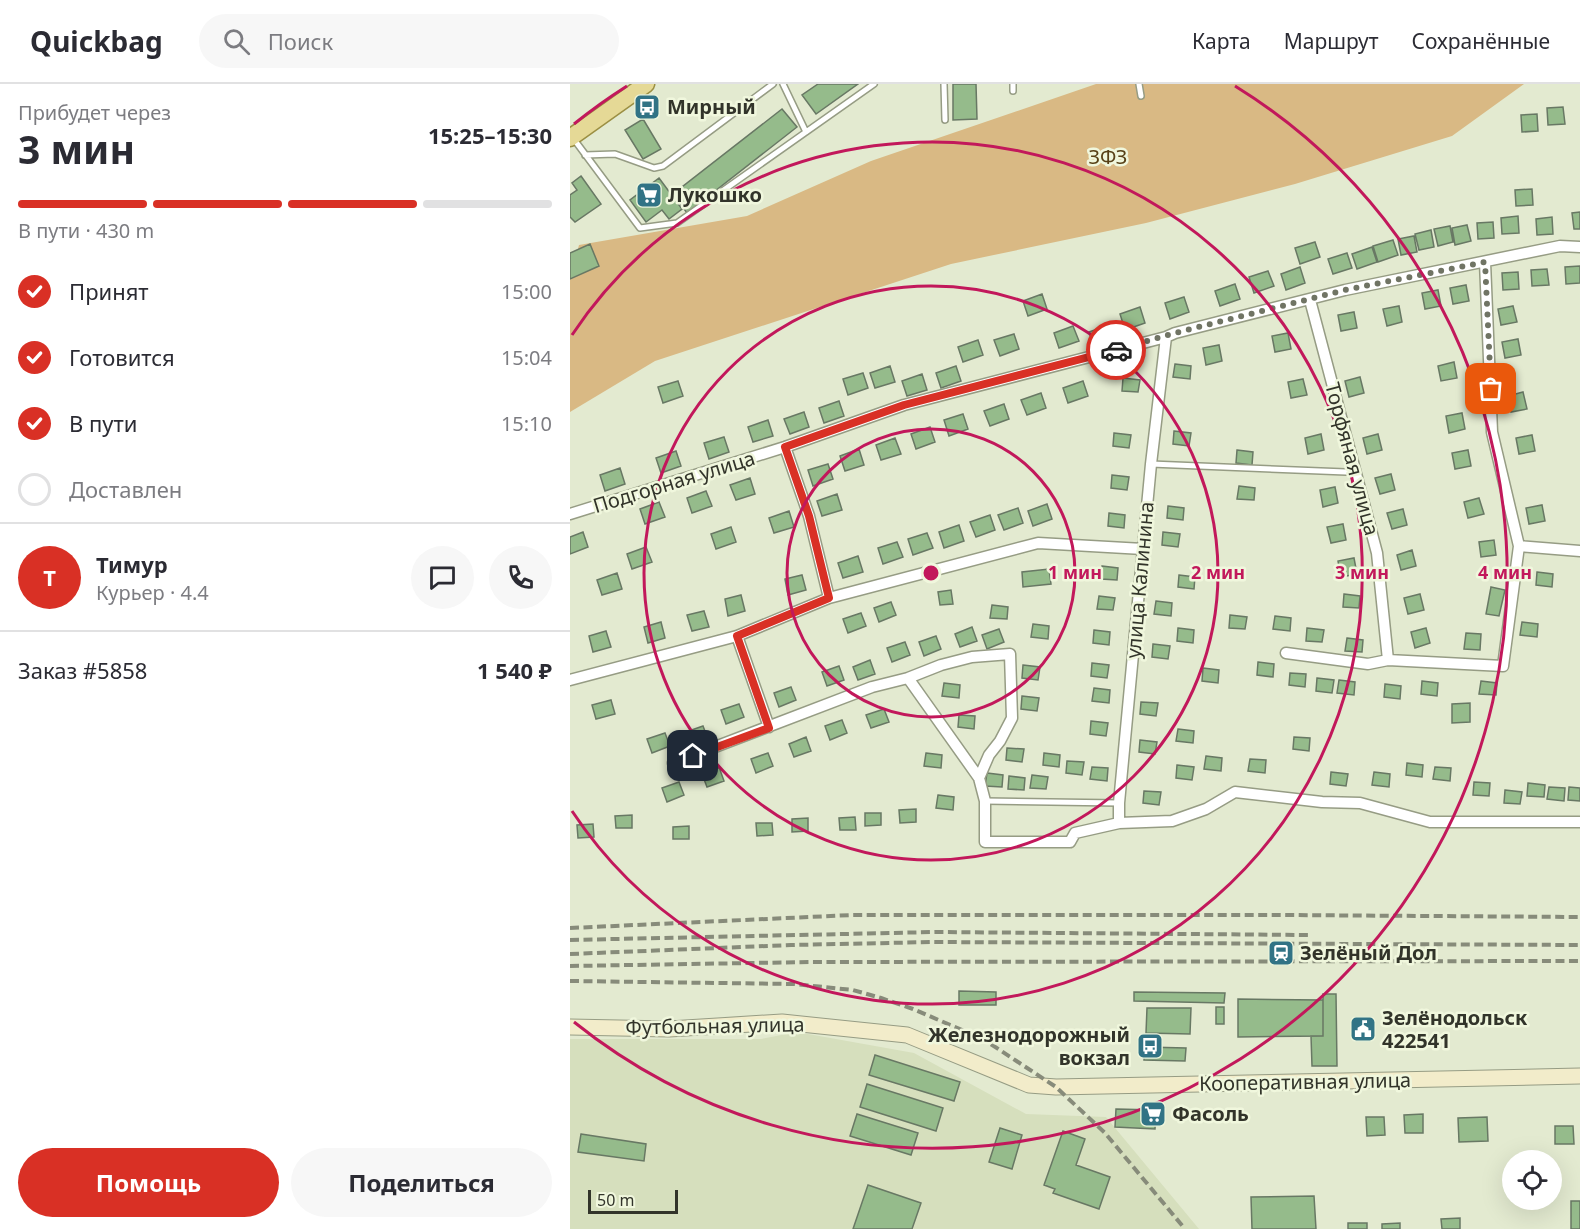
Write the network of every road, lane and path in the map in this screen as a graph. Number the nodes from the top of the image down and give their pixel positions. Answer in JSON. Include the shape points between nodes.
{"nodes":[{"id":1,"x":646,"y":84,"type":"edge"},
{"id":2,"x":773,"y":84,"type":"edge"},
{"id":3,"x":783,"y":84,"type":"edge"},
{"id":4,"x":874,"y":84,"type":"edge"},
{"id":5,"x":944,"y":84,"type":"edge"},
{"id":6,"x":1013,"y":84,"type":"edge"},
{"id":7,"x":1139,"y":84,"type":"edge"},
{"id":8,"x":1013,"y":91,"type":"dead end"},
{"id":9,"x":1141,"y":96,"type":"dead end"},
{"id":10,"x":945,"y":120,"type":"dead end"},
{"id":11,"x":806,"y":132,"type":"junction"},
{"id":12,"x":571,"y":137,"type":"edge"},
{"id":13,"x":585,"y":155,"type":"junction"},
{"id":14,"x":1580,"y":247,"type":"edge"},
{"id":15,"x":1485,"y":262,"type":"junction"},
{"id":16,"x":1310,"y":300,"type":"junction"},
{"id":17,"x":1166,"y":337,"type":"junction"},
{"id":18,"x":785,"y":447,"type":"junction"},
{"id":19,"x":1151,"y":464,"type":"junction"},
{"id":20,"x":1355,"y":470,"type":"junction"},
{"id":21,"x":570,"y":514,"type":"edge"},
{"id":22,"x":1519,"y":546,"type":"junction"},
{"id":23,"x":1143,"y":549,"type":"junction"},
{"id":24,"x":1580,"y":551,"type":"edge"},
{"id":25,"x":829,"y":598,"type":"junction"},
{"id":26,"x":737,"y":636,"type":"junction"},
{"id":27,"x":1286,"y":654,"type":"dead end"},
{"id":28,"x":1388,"y":660,"type":"junction"},
{"id":29,"x":908,"y":678,"type":"junction"},
{"id":30,"x":570,"y":680,"type":"edge"},
{"id":31,"x":769,"y":728,"type":"junction"},
{"id":32,"x":673,"y":763,"type":"dead end"},
{"id":33,"x":979,"y":778,"type":"junction"},
{"id":34,"x":985,"y":801,"type":"junction"},
{"id":35,"x":1119,"y":803,"type":"junction"},
{"id":36,"x":1580,"y":822,"type":"edge"},
{"id":37,"x":1119,"y":823,"type":"junction"},
{"id":38,"x":570,"y":1027,"type":"edge"},
{"id":39,"x":1580,"y":1076,"type":"edge"},
{"id":40,"x":1029,"y":1085,"type":"joint"}],
"edges":[{"from":1,"to":12,"type":"main road"},
{"from":2,"to":13,"type":"lane","via":[[663,166],[654,168],[615,154]]},
{"from":3,"to":11,"type":"lane"},
{"from":4,"to":11,"type":"lane"},
{"from":5,"to":10,"type":"lane"},
{"from":6,"to":8,"type":"lane"},
{"from":7,"to":9,"type":"lane"},
{"from":11,"to":13,"type":"lane","via":[[677,223],[640,228]]},
{"from":12,"to":13,"type":"lane"},
{"from":14,"to":15,"type":"street","name":"Подгорная улица","via":[[1560,246]]},
{"from":15,"to":16,"type":"street","name":"Подгорная улица"},
{"from":15,"to":22,"type":"street","via":[[1492,432]]},
{"from":16,"to":17,"type":"street","name":"Подгорная улица"},
{"from":16,"to":20,"type":"street","name":"Торфяная улица"},
{"from":17,"to":18,"type":"street","name":"Подгорная улица","via":[[904,405]]},
{"from":17,"to":19,"type":"street","name":"улица Калинина"},
{"from":18,"to":21,"type":"street","name":"Подгорная улица"},
{"from":18,"to":25,"type":"street","via":[[809,516]]},
{"from":19,"to":20,"type":"lane"},
{"from":19,"to":23,"type":"street","name":"улица Калинина"},
{"from":20,"to":28,"type":"street","name":"Торфяная улица","via":[[1377,553]]},
{"from":22,"to":24,"type":"street"},
{"from":22,"to":28,"type":"street","via":[[1503,666]]},
{"from":23,"to":25,"type":"street","via":[[1038,543]]},
{"from":23,"to":35,"type":"street","name":"улица Калинина"},
{"from":25,"to":26,"type":"street"},
{"from":26,"to":30,"type":"street"},
{"from":26,"to":31,"type":"street"},
{"from":27,"to":28,"type":"street","via":[[1368,664]]},
{"from":29,"to":31,"type":"street","via":[[832,701]]},
{"from":29,"to":33,"type":"street"},
{"from":29,"to":33,"type":"street","via":[[972,657],[1010,654],[1012,718]]},
{"from":31,"to":32,"type":"street"},
{"from":33,"to":34,"type":"street"},
{"from":34,"to":35,"type":"lane"},
{"from":34,"to":37,"type":"street","via":[[985,842],[1070,842],[1075,833]]},
{"from":35,"to":37,"type":"street","name":"улица Калинина"},
{"from":36,"to":37,"type":"street","via":[[1430,822],[1360,803],[1235,792],[1206,809],[1172,821]]},
{"from":38,"to":40,"type":"street","name":"Футбольная улица","via":[[669,1029],[782,1022],[907,1035]]},
{"from":39,"to":40,"type":"street","name":"Кооперативная улица"}]}
